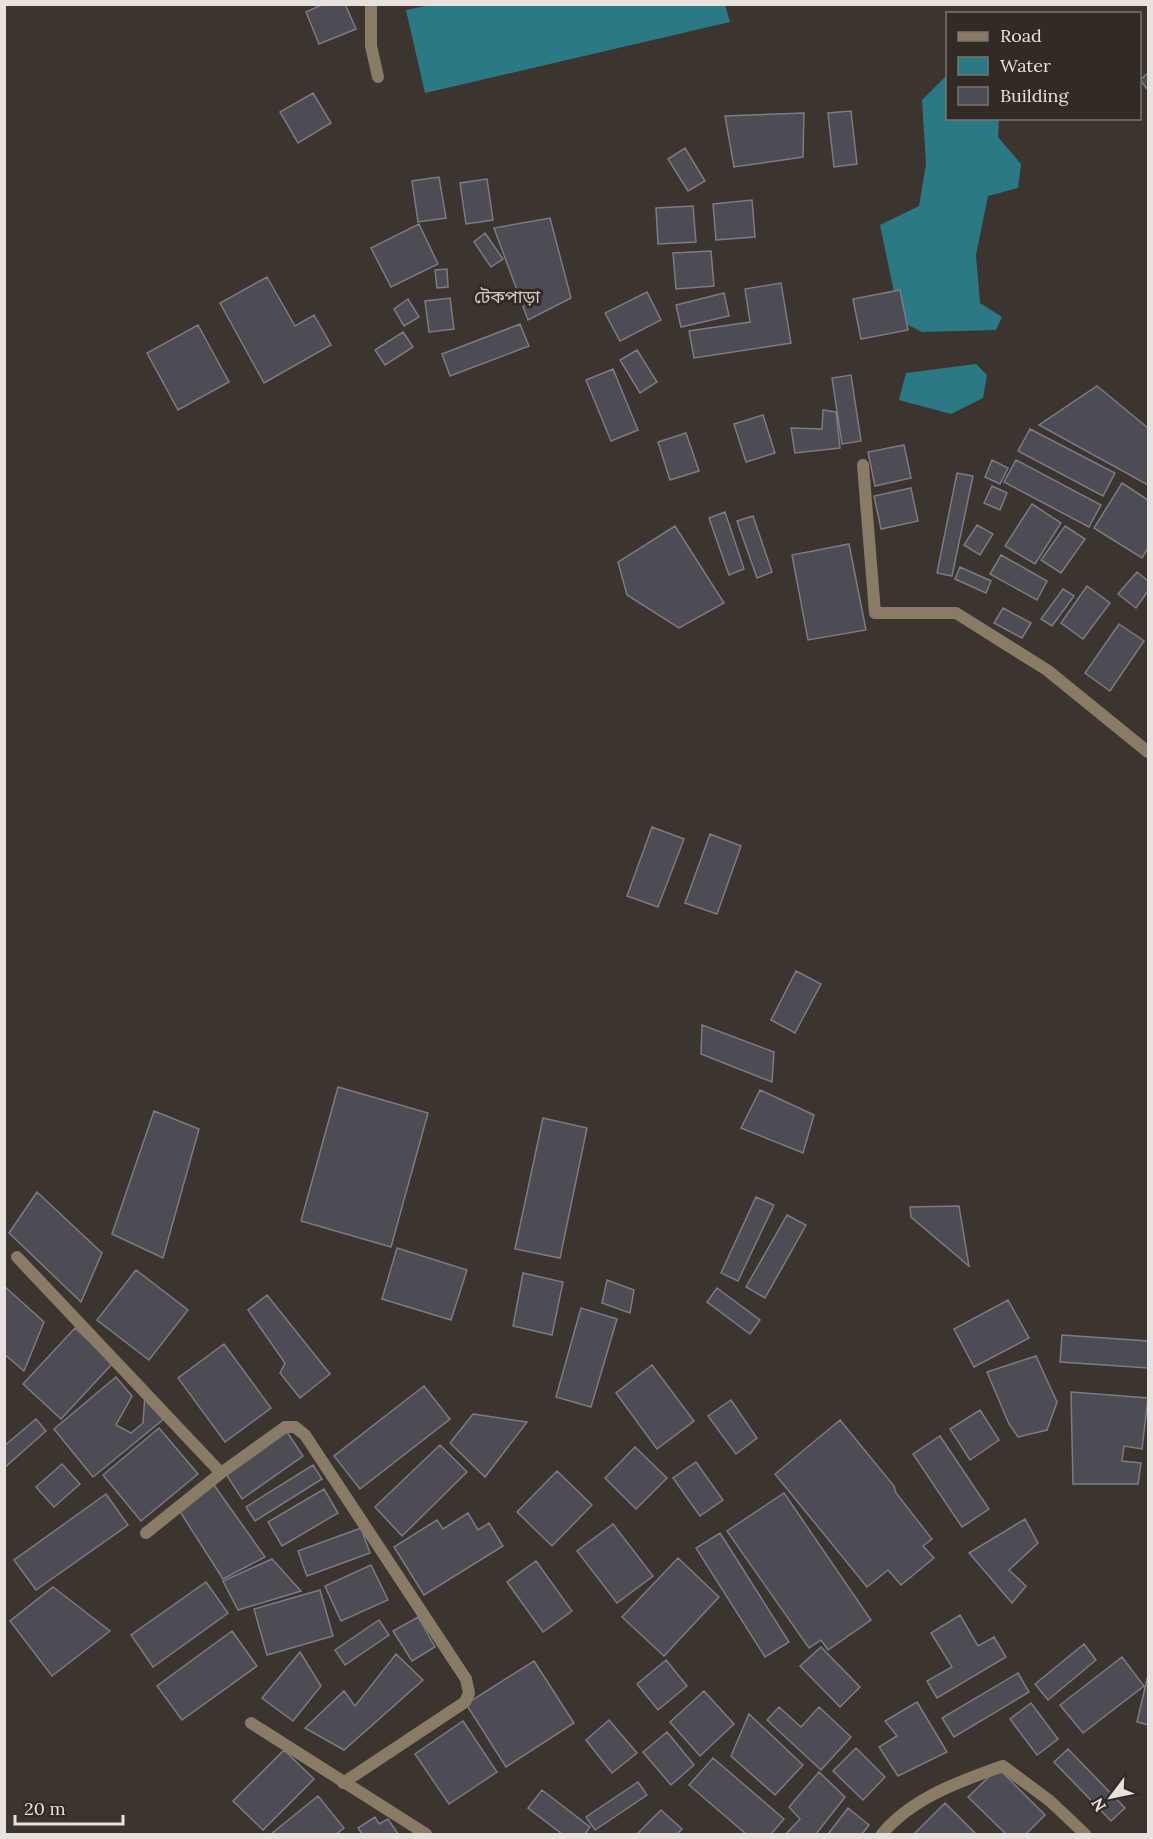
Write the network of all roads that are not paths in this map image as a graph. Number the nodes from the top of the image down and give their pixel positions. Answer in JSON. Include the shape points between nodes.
{"nodes":[{"id":1,"x":372,"y":4,"type":"edge"},
{"id":2,"x":378,"y":77,"type":"dead end"},
{"id":3,"x":863,"y":465,"type":"dead end"},
{"id":4,"x":1149,"y":752,"type":"edge"},
{"id":5,"x":17,"y":1257,"type":"dead end"},
{"id":6,"x":221,"y":1473,"type":"junction"},
{"id":7,"x":146,"y":1533,"type":"dead end"},
{"id":8,"x":251,"y":1723,"type":"dead end"},
{"id":9,"x":343,"y":1783,"type":"junction"},
{"id":10,"x":426,"y":1834,"type":"edge"},
{"id":11,"x":882,"y":1834,"type":"edge"},
{"id":12,"x":1085,"y":1834,"type":"edge"}],
"edges":[{"from":1,"to":2,"type":"street","via":[[371,46]]},
{"from":3,"to":4,"type":"street","via":[[876,613],[956,613],[1047,670]]},
{"from":5,"to":6,"type":"street"},
{"from":6,"to":7,"type":"street"},
{"from":6,"to":9,"type":"street","via":[[285,1428],[295,1427],[305,1435],[466,1679],[465,1702]]},
{"from":8,"to":9,"type":"street"},
{"from":9,"to":10,"type":"street"},
{"from":11,"to":12,"type":"street","via":[[895,1819],[936,1793],[1003,1766],[1050,1801]]}]}
